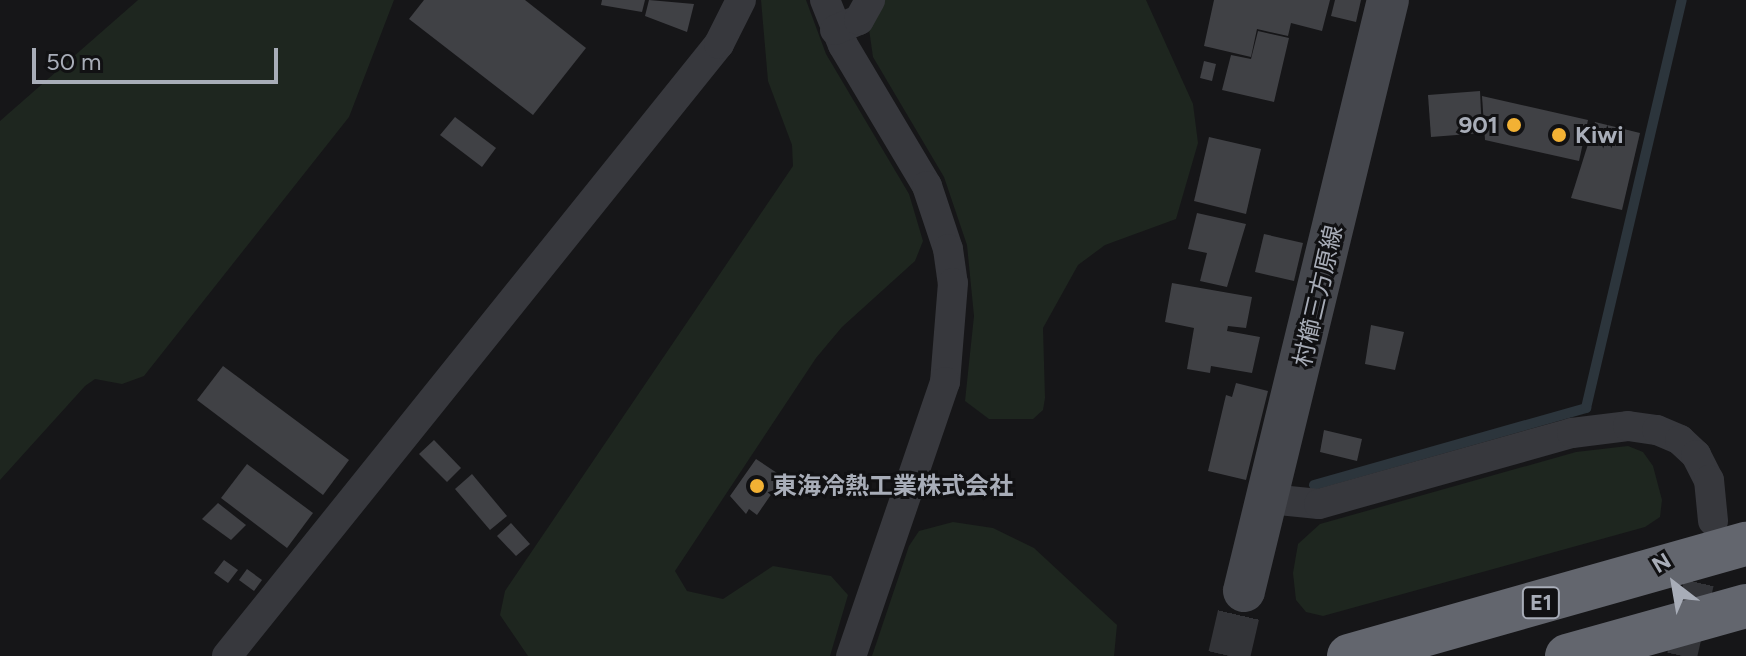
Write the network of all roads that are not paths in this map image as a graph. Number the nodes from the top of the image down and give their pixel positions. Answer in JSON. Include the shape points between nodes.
{"nodes":[{"id":1,"x":741,"y":0,"type":"edge"},
{"id":2,"x":825,"y":0,"type":"edge"},
{"id":3,"x":870,"y":0,"type":"edge"},
{"id":4,"x":1388,"y":0,"type":"edge"},
{"id":5,"x":835,"y":30,"type":"junction"},
{"id":6,"x":1269,"y":499,"type":"junction"},
{"id":7,"x":1730,"y":538,"type":"edge"},
{"id":8,"x":1244,"y":591,"type":"tunnel mouth"},
{"id":9,"x":1731,"y":611,"type":"edge"},
{"id":10,"x":227,"y":656,"type":"edge"},
{"id":11,"x":851,"y":656,"type":"edge"},
{"id":12,"x":1349,"y":656,"type":"edge"},
{"id":13,"x":1567,"y":656,"type":"edge"}],
"edges":[{"from":1,"to":10,"type":"street","via":[[719,44]]},
{"from":2,"to":5,"type":"street"},
{"from":3,"to":5,"type":"street","via":[[859,20]]},
{"from":4,"to":6,"type":"main road","name":"村櫛三方原線"},
{"from":5,"to":11,"type":"street","via":[[927,186],[948,249],[954,316],[945,382]]},
{"from":6,"to":7,"type":"street","via":[[1319,504],[1572,433],[1628,426],[1669,435],[1696,455]]},
{"from":6,"to":8,"type":"main road","name":"村櫛三方原線"},
{"from":7,"to":12,"type":"highway","number":"E1"},
{"from":9,"to":13,"type":"highway","number":"E1"}]}
